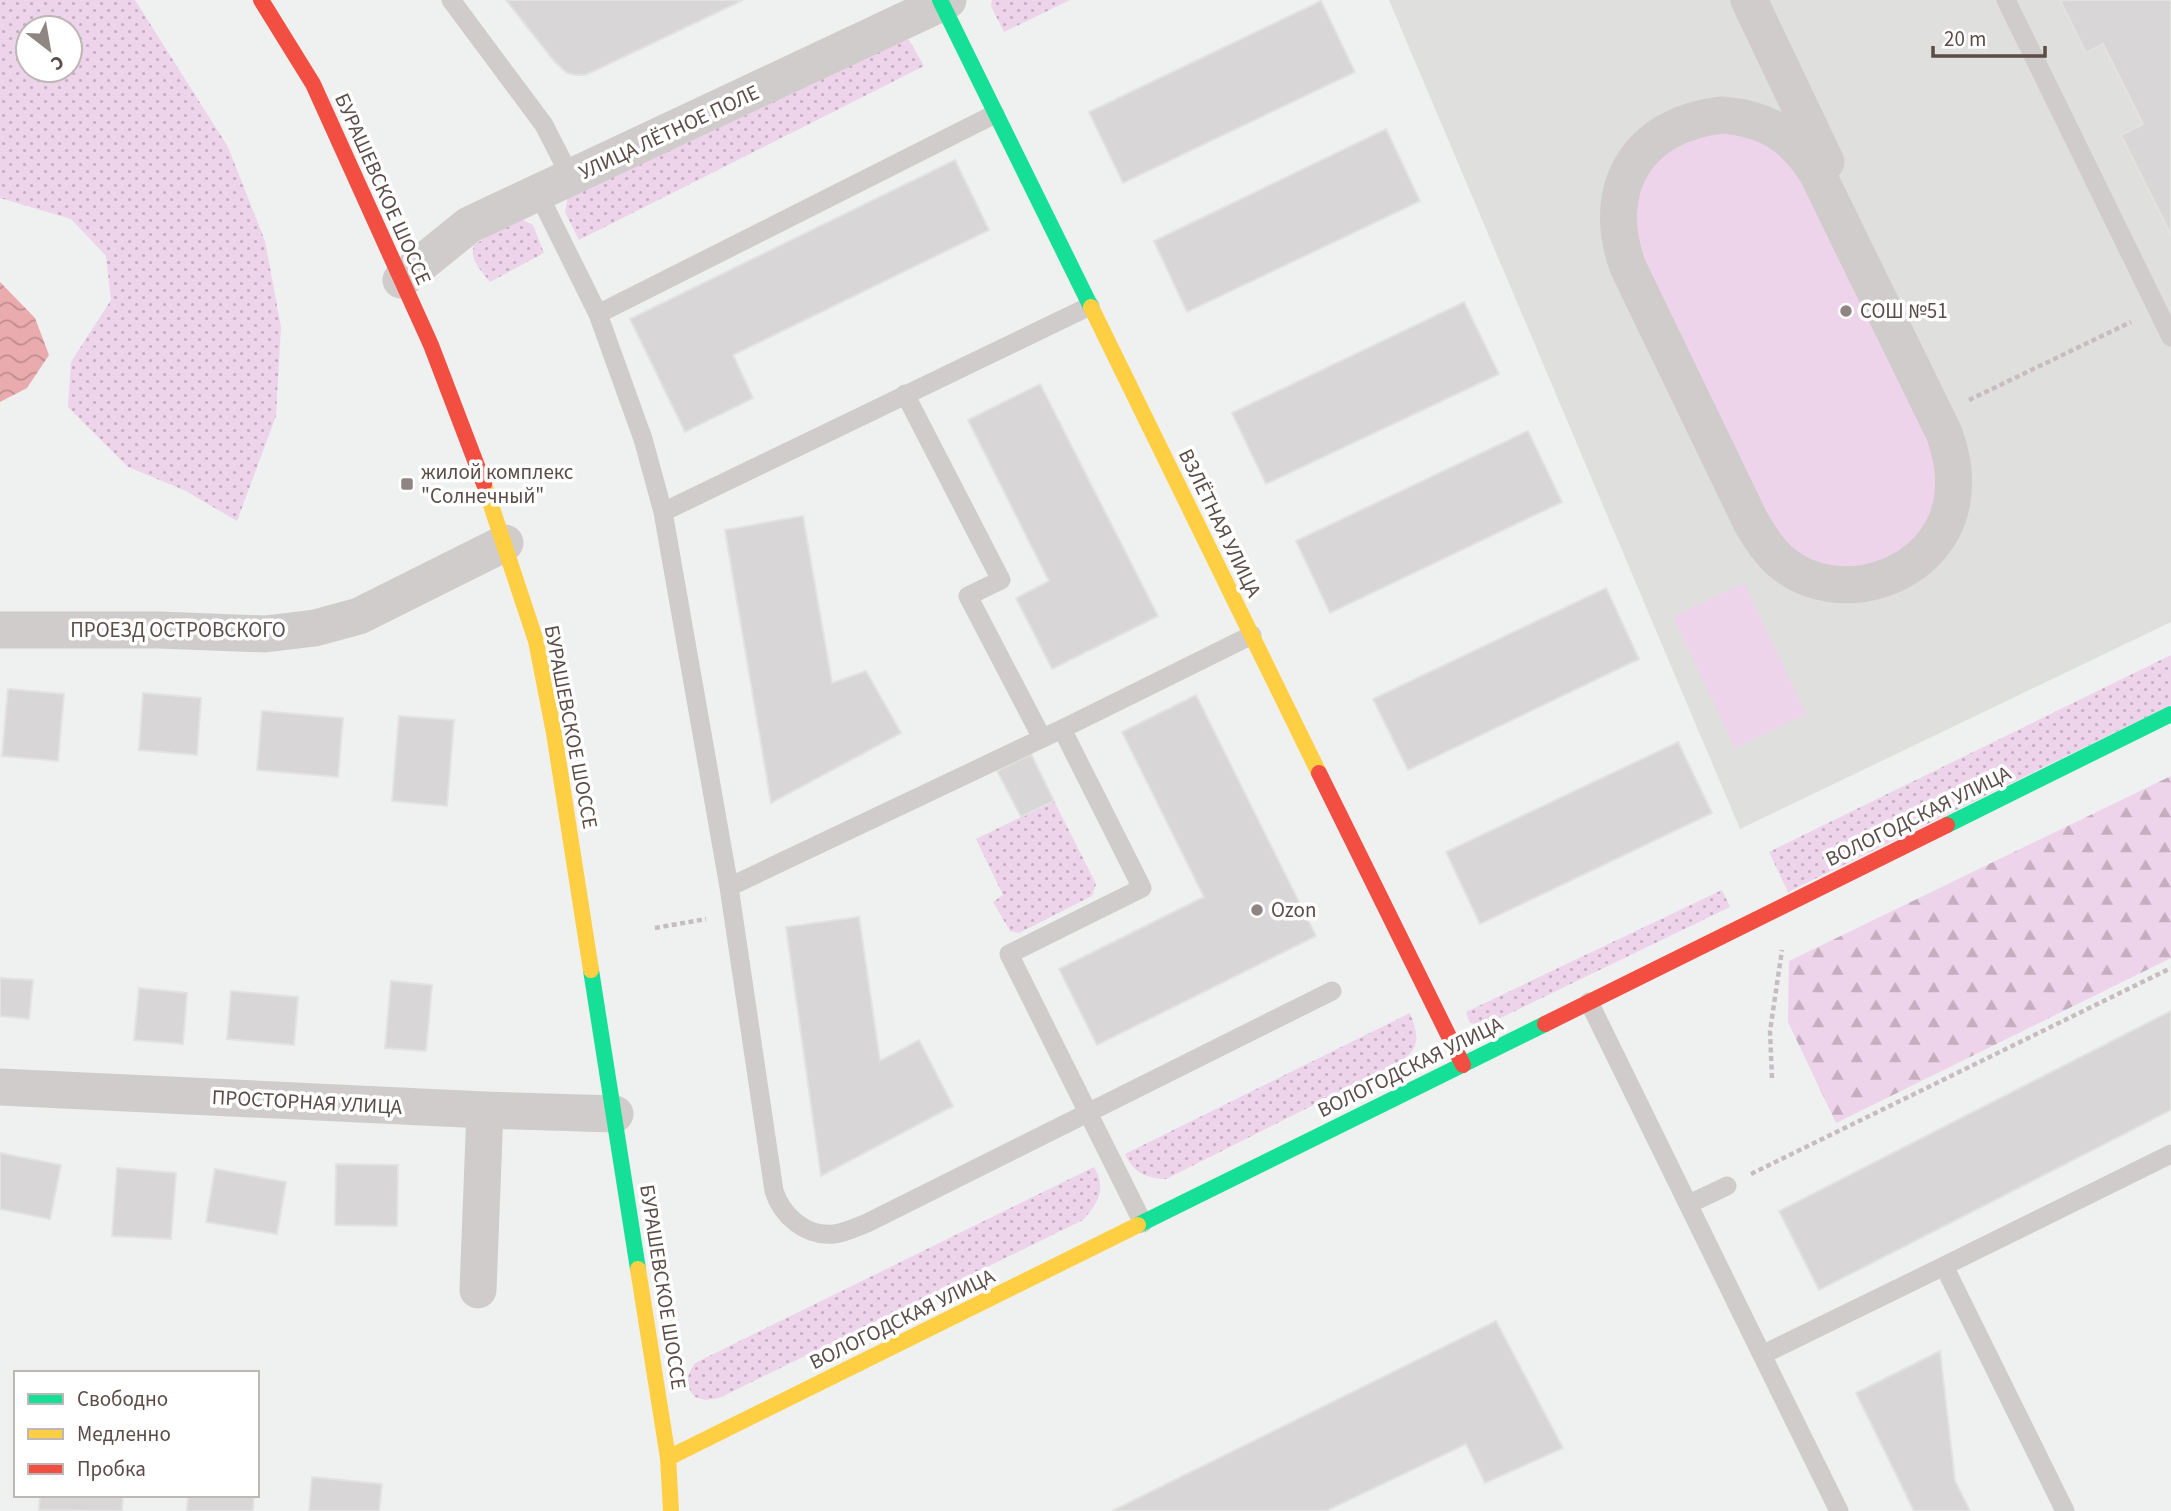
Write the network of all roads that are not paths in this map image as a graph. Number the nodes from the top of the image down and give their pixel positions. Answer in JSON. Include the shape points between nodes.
{"nodes":[{"id":1,"x":261,"y":0,"type":"edge"},
{"id":2,"x":451,"y":0,"type":"edge"},
{"id":3,"x":1749,"y":0,"type":"edge"},
{"id":4,"x":2006,"y":0,"type":"edge"},
{"id":5,"x":943,"y":1,"type":"edge"},
{"id":6,"x":995,"y":114,"type":"junction"},
{"id":7,"x":571,"y":178,"type":"junction"},
{"id":8,"x":538,"y":193,"type":"junction"},
{"id":9,"x":401,"y":280,"type":"junction"},
{"id":10,"x":1090,"y":306,"type":"junction"},
{"id":11,"x":598,"y":314,"type":"junction"},
{"id":12,"x":2171,"y":337,"type":"edge"},
{"id":13,"x":905,"y":394,"type":"junction"},
{"id":14,"x":1950,"y":431,"type":"junction"},
{"id":15,"x":663,"y":512,"type":"junction"},
{"id":16,"x":505,"y":542,"type":"junction"},
{"id":17,"x":0,"y":630,"type":"edge"},
{"id":18,"x":1252,"y":635,"type":"junction"},
{"id":19,"x":2171,"y":714,"type":"edge"},
{"id":20,"x":1062,"y":729,"type":"junction"},
{"id":21,"x":1042,"y":738,"type":"junction"},
{"id":22,"x":729,"y":887,"type":"junction"},
{"id":23,"x":1332,"y":991,"type":"dead end"},
{"id":24,"x":1590,"y":1002,"type":"junction"},
{"id":25,"x":1463,"y":1065,"type":"junction"},
{"id":26,"x":0,"y":1087,"type":"edge"},
{"id":27,"x":485,"y":1110,"type":"junction"},
{"id":28,"x":1088,"y":1112,"type":"junction"},
{"id":29,"x":615,"y":1114,"type":"junction"},
{"id":30,"x":2171,"y":1154,"type":"edge"},
{"id":31,"x":1727,"y":1186,"type":"road end"},
{"id":32,"x":1689,"y":1204,"type":"junction"},
{"id":33,"x":1143,"y":1223,"type":"junction"},
{"id":34,"x":1944,"y":1266,"type":"junction"},
{"id":35,"x":478,"y":1290,"type":"dead end"},
{"id":36,"x":1762,"y":1355,"type":"junction"},
{"id":37,"x":668,"y":1458,"type":"junction"},
{"id":38,"x":671,"y":1511,"type":"edge"},
{"id":39,"x":1839,"y":1511,"type":"edge"},
{"id":40,"x":2065,"y":1511,"type":"edge"}],
"edges":[{"from":1,"to":9,"type":"street","name":"БУРАШЕВСКОЕ ШОССЕ","via":[[313,84]]},
{"from":2,"to":7,"type":"lane","via":[[544,125]]},
{"from":3,"to":14,"type":"street"},
{"from":4,"to":12,"type":"lane"},
{"from":5,"to":6,"type":"street","name":"ВЗЛЁТНАЯ УЛИЦА"},
{"from":5,"to":7,"type":"street","name":"УЛИЦА ЛЁТНОЕ ПОЛЕ"},
{"from":6,"to":10,"type":"street","name":"ВЗЛЁТНАЯ УЛИЦА"},
{"from":6,"to":11,"type":"lane"},
{"from":7,"to":8,"type":"street","name":"УЛИЦА ЛЁТНОЕ ПОЛЕ"},
{"from":8,"to":9,"type":"street","name":"УЛИЦА ЛЁТНОЕ ПОЛЕ","via":[[469,225]]},
{"from":8,"to":11,"type":"lane"},
{"from":9,"to":16,"type":"street","name":"БУРАШЕВСКОЕ ШОССЕ"},
{"from":10,"to":13,"type":"lane"},
{"from":10,"to":18,"type":"street","name":"ВЗЛЁТНАЯ УЛИЦА"},
{"from":11,"to":15,"type":"lane","via":[[643,439]]},
{"from":13,"to":15,"type":"lane"},
{"from":13,"to":21,"type":"lane","via":[[1001,580],[968,596]]},
{"from":14,"to":14,"type":"street","via":[[1955,479],[1952,503],[1944,526],[1913,563],[1893,576],[1846,586],[1823,583],[1780,561],[1751,522],[1619,244],[1619,197],[1639,155],[1656,138],[1698,117],[1745,117],[1788,137],[1817,173]]},
{"from":15,"to":22,"type":"lane"},
{"from":16,"to":17,"type":"street","name":"ПРОЕЗД ОСТРОВСКОГО","via":[[359,616],[315,628],[265,634]]},
{"from":16,"to":29,"type":"street","name":"БУРАШЕВСКОЕ ШОССЕ","via":[[536,641],[554,733]]},
{"from":18,"to":20,"type":"lane"},
{"from":18,"to":25,"type":"street","name":"ВЗЛЁТНАЯ УЛИЦА"},
{"from":19,"to":24,"type":"street","name":"ВОЛОГОДСКАЯ УЛИЦА"},
{"from":20,"to":21,"type":"lane"},
{"from":20,"to":28,"type":"lane","via":[[1142,888],[1009,954]]},
{"from":21,"to":22,"type":"lane"},
{"from":22,"to":28,"type":"lane","via":[[774,1191],[786,1215],[797,1224],[819,1233],[852,1229]]},
{"from":23,"to":28,"type":"lane"},
{"from":24,"to":25,"type":"street","name":"ВОЛОГОДСКАЯ УЛИЦА"},
{"from":24,"to":32,"type":"lane"},
{"from":25,"to":33,"type":"street","name":"ВОЛОГОДСКАЯ УЛИЦА"},
{"from":26,"to":27,"type":"street","name":"ПРОСТОРНАЯ УЛИЦА"},
{"from":27,"to":29,"type":"street","name":"ПРОСТОРНАЯ УЛИЦА"},
{"from":27,"to":35,"type":"street"},
{"from":28,"to":33,"type":"lane"},
{"from":29,"to":37,"type":"street","name":"БУРАШЕВСКОЕ ШОССЕ"},
{"from":30,"to":34,"type":"lane"},
{"from":31,"to":32,"type":"lane"},
{"from":32,"to":36,"type":"lane"},
{"from":33,"to":37,"type":"street","name":"ВОЛОГОДСКАЯ УЛИЦА"},
{"from":34,"to":36,"type":"lane"},
{"from":34,"to":40,"type":"lane"},
{"from":36,"to":39,"type":"lane"},
{"from":37,"to":38,"type":"street","name":"БУРАШЕВСКОЕ ШОССЕ"}]}
